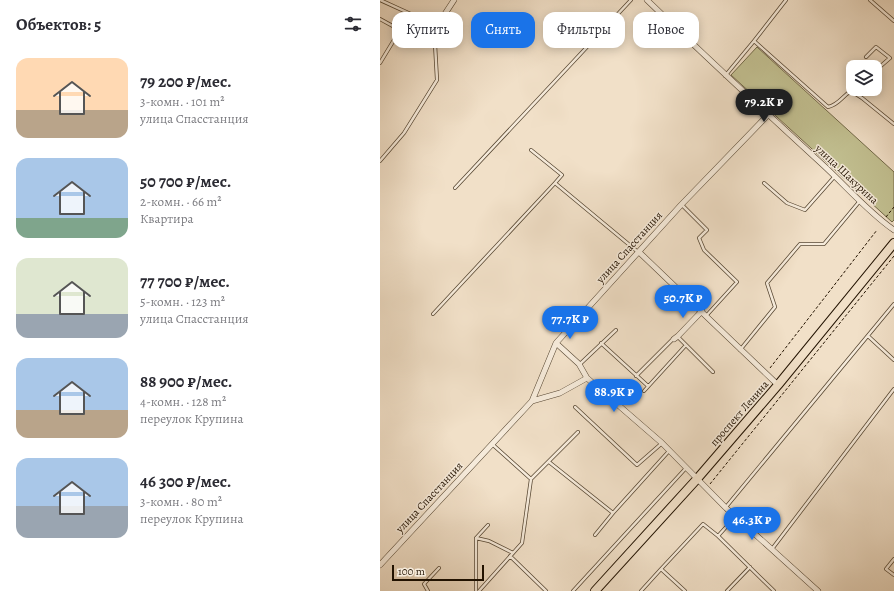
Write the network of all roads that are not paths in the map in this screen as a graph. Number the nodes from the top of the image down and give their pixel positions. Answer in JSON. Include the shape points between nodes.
{"nodes":[{"id":1,"x":380,"y":0,"type":"edge"},
{"id":2,"x":454,"y":0,"type":"edge"},
{"id":3,"x":631,"y":0,"type":"edge"},
{"id":4,"x":647,"y":0,"type":"edge"},
{"id":5,"x":786,"y":0,"type":"edge"},
{"id":6,"x":870,"y":0,"type":"edge"},
{"id":7,"x":406,"y":12,"type":"edge"},
{"id":8,"x":446,"y":12,"type":"edge"},
{"id":9,"x":380,"y":19,"type":"edge"},
{"id":10,"x":894,"y":21,"type":"edge"},
{"id":11,"x":392,"y":26,"type":"edge"},
{"id":12,"x":754,"y":41,"type":"junction"},
{"id":13,"x":392,"y":43,"type":"edge"},
{"id":14,"x":435,"y":48,"type":"edge"},
{"id":15,"x":866,"y":57,"type":"dead end"},
{"id":16,"x":380,"y":63,"type":"edge"},
{"id":17,"x":882,"y":65,"type":"edge"},
{"id":18,"x":725,"y":76,"type":"junction"},
{"id":19,"x":846,"y":94,"type":"edge"},
{"id":20,"x":860,"y":96,"type":"edge"},
{"id":21,"x":768,"y":115,"type":"junction"},
{"id":22,"x":894,"y":124,"type":"edge"},
{"id":23,"x":531,"y":150,"type":"dead end"},
{"id":24,"x":380,"y":161,"type":"edge"},
{"id":25,"x":835,"y":176,"type":"junction"},
{"id":26,"x":555,"y":183,"type":"junction"},
{"id":27,"x":764,"y":183,"type":"dead end"},
{"id":28,"x":455,"y":188,"type":"dead end"},
{"id":29,"x":861,"y":200,"type":"junction"},
{"id":30,"x":681,"y":205,"type":"junction"},
{"id":31,"x":894,"y":230,"type":"edge"},
{"id":32,"x":894,"y":243,"type":"edge"},
{"id":33,"x":639,"y":252,"type":"junction"},
{"id":34,"x":894,"y":304,"type":"edge"},
{"id":35,"x":702,"y":311,"type":"junction"},
{"id":36,"x":433,"y":314,"type":"dead end"},
{"id":37,"x":706,"y":316,"type":"junction"},
{"id":38,"x":616,"y":330,"type":"dead end"},
{"id":39,"x":868,"y":336,"type":"junction"},
{"id":40,"x":676,"y":338,"type":"junction"},
{"id":41,"x":556,"y":343,"type":"junction"},
{"id":42,"x":601,"y":344,"type":"junction"},
{"id":43,"x":686,"y":345,"type":"junction"},
{"id":44,"x":740,"y":350,"type":"junction"},
{"id":45,"x":894,"y":360,"type":"edge"},
{"id":46,"x":580,"y":364,"type":"junction"},
{"id":47,"x":713,"y":372,"type":"dead end"},
{"id":48,"x":636,"y":376,"type":"junction"},
{"id":49,"x":587,"y":378,"type":"junction"},
{"id":50,"x":778,"y":385,"type":"junction"},
{"id":51,"x":648,"y":386,"type":"junction"},
{"id":52,"x":894,"y":389,"type":"edge"},
{"id":53,"x":644,"y":391,"type":"dead end"},
{"id":54,"x":532,"y":401,"type":"junction"},
{"id":55,"x":575,"y":407,"type":"dead end"},
{"id":56,"x":578,"y":432,"type":"dead end"},
{"id":57,"x":662,"y":443,"type":"junction"},
{"id":58,"x":492,"y":444,"type":"junction"},
{"id":59,"x":669,"y":451,"type":"junction"},
{"id":60,"x":549,"y":462,"type":"junction"},
{"id":61,"x":686,"y":468,"type":"junction"},
{"id":62,"x":531,"y":478,"type":"junction"},
{"id":63,"x":697,"y":479,"type":"junction"},
{"id":64,"x":726,"y":508,"type":"junction"},
{"id":65,"x":613,"y":513,"type":"junction"},
{"id":66,"x":736,"y":515,"type":"junction"},
{"id":67,"x":488,"y":526,"type":"dead end"},
{"id":68,"x":595,"y":535,"type":"dead end"},
{"id":69,"x":718,"y":536,"type":"junction"},
{"id":70,"x":476,"y":538,"type":"junction"},
{"id":71,"x":772,"y":548,"type":"junction"},
{"id":72,"x":513,"y":554,"type":"junction"},
{"id":73,"x":510,"y":556,"type":"junction"},
{"id":74,"x":894,"y":559,"type":"edge"},
{"id":75,"x":380,"y":565,"type":"edge"},
{"id":76,"x":750,"y":567,"type":"junction"},
{"id":77,"x":439,"y":568,"type":"dead end"},
{"id":78,"x":661,"y":569,"type":"junction"},
{"id":79,"x":894,"y":575,"type":"edge"},
{"id":80,"x":428,"y":591,"type":"edge"},
{"id":81,"x":478,"y":591,"type":"edge"},
{"id":82,"x":546,"y":591,"type":"edge"},
{"id":83,"x":573,"y":591,"type":"edge"},
{"id":84,"x":595,"y":591,"type":"edge"},
{"id":85,"x":641,"y":591,"type":"edge"},
{"id":86,"x":685,"y":591,"type":"edge"},
{"id":87,"x":727,"y":591,"type":"edge"},
{"id":88,"x":774,"y":591,"type":"edge"},
{"id":89,"x":818,"y":591,"type":"edge"}],
"edges":[{"from":1,"to":7,"type":"lane"},
{"from":2,"to":8,"type":"street"},
{"from":3,"to":28,"type":"lane"},
{"from":4,"to":18,"type":"street","name":"улица Шакурина"},
{"from":5,"to":12,"type":"lane"},
{"from":6,"to":10,"type":"lane"},
{"from":9,"to":11,"type":"lane"},
{"from":12,"to":18,"type":"lane"},
{"from":12,"to":19,"type":"lane","via":[[828,107],[836,105]]},
{"from":13,"to":16,"type":"lane"},
{"from":14,"to":24,"type":"lane","via":[[437,80],[404,133]]},
{"from":15,"to":17,"type":"lane","via":[[876,47],[890,58]]},
{"from":18,"to":21,"type":"street","name":"улица Шакурина"},
{"from":20,"to":22,"type":"lane"},
{"from":21,"to":25,"type":"street","name":"улица Шакурина"},
{"from":21,"to":30,"type":"street","name":"улица Спасстанция"},
{"from":23,"to":26,"type":"lane","via":[[562,175]]},
{"from":25,"to":27,"type":"lane","via":[[805,210],[787,203]]},
{"from":25,"to":29,"type":"street","name":"улица Шакурина"},
{"from":26,"to":33,"type":"lane"},
{"from":26,"to":36,"type":"lane"},
{"from":29,"to":31,"type":"street","name":"улица Шакурина","via":[[882,222]]},
{"from":29,"to":44,"type":"lane","via":[[824,244],[800,244],[767,283],[775,307]]},
{"from":30,"to":33,"type":"street","name":"улица Спасстанция"},
{"from":30,"to":37,"type":"lane","via":[[707,230],[699,238],[704,250],[737,282]]},
{"from":32,"to":50,"type":"main road","name":"проспект Ленина"},
{"from":33,"to":35,"type":"street"},
{"from":33,"to":41,"type":"street","name":"улица Спасстанция"},
{"from":34,"to":39,"type":"lane"},
{"from":35,"to":37,"type":"street"},
{"from":35,"to":40,"type":"street"},
{"from":37,"to":44,"type":"street"},
{"from":38,"to":42,"type":"lane"},
{"from":39,"to":45,"type":"lane"},
{"from":39,"to":64,"type":"lane"},
{"from":40,"to":43,"type":"lane"},
{"from":40,"to":48,"type":"lane"},
{"from":41,"to":46,"type":"street"},
{"from":41,"to":54,"type":"street","name":"улица Спасстанция"},
{"from":42,"to":46,"type":"lane"},
{"from":42,"to":48,"type":"lane"},
{"from":43,"to":47,"type":"lane"},
{"from":43,"to":51,"type":"lane"},
{"from":44,"to":50,"type":"street"},
{"from":46,"to":49,"type":"street"},
{"from":48,"to":51,"type":"lane"},
{"from":49,"to":54,"type":"street","via":[[560,393]]},
{"from":49,"to":57,"type":"street"},
{"from":50,"to":63,"type":"main road","name":"проспект Ленина"},
{"from":51,"to":53,"type":"lane"},
{"from":52,"to":71,"type":"lane"},
{"from":54,"to":58,"type":"street","name":"улица Спасстанция"},
{"from":55,"to":57,"type":"lane","via":[[638,464]]},
{"from":56,"to":60,"type":"lane"},
{"from":57,"to":59,"type":"street"},
{"from":58,"to":62,"type":"lane"},
{"from":58,"to":75,"type":"street","name":"улица Спасстанция"},
{"from":59,"to":61,"type":"street"},
{"from":59,"to":65,"type":"lane"},
{"from":60,"to":62,"type":"lane"},
{"from":60,"to":65,"type":"lane"},
{"from":61,"to":63,"type":"street"},
{"from":61,"to":83,"type":"lane"},
{"from":62,"to":72,"type":"lane","via":[[522,543]]},
{"from":63,"to":64,"type":"street"},
{"from":63,"to":84,"type":"main road","name":"проспект Ленина"},
{"from":64,"to":66,"type":"street"},
{"from":65,"to":68,"type":"lane"},
{"from":66,"to":69,"type":"lane"},
{"from":66,"to":71,"type":"street"},
{"from":67,"to":70,"type":"lane"},
{"from":69,"to":76,"type":"lane"},
{"from":69,"to":78,"type":"lane","via":[[703,524]]},
{"from":70,"to":72,"type":"lane","via":[[489,541]]},
{"from":70,"to":81,"type":"lane"},
{"from":71,"to":89,"type":"street"},
{"from":72,"to":73,"type":"lane"},
{"from":73,"to":81,"type":"lane"},
{"from":73,"to":82,"type":"lane"},
{"from":74,"to":79,"type":"lane","via":[[886,569]]},
{"from":76,"to":87,"type":"lane"},
{"from":76,"to":88,"type":"lane"},
{"from":77,"to":80,"type":"lane","via":[[424,584]]},
{"from":78,"to":85,"type":"lane"},
{"from":78,"to":86,"type":"lane"}]}
